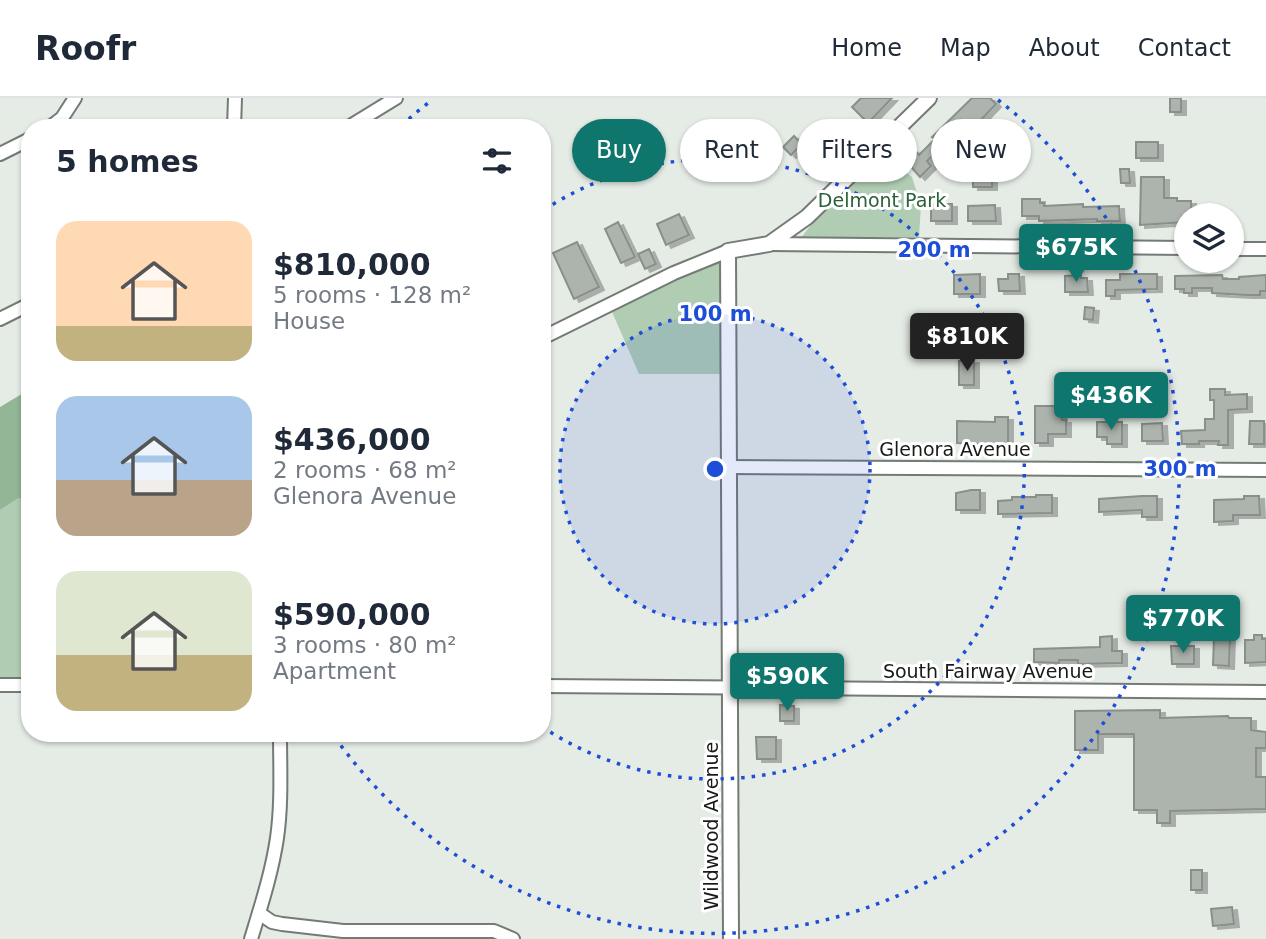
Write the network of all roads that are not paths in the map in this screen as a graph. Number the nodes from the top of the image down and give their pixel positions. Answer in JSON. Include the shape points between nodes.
{"nodes":[{"id":1,"x":75,"y":98,"type":"edge"},
{"id":2,"x":235,"y":98,"type":"edge"},
{"id":3,"x":396,"y":98,"type":"edge"},
{"id":4,"x":929,"y":98,"type":"edge"},
{"id":5,"x":61,"y":119,"type":"edge"},
{"id":6,"x":234,"y":119,"type":"edge"},
{"id":7,"x":362,"y":119,"type":"edge"},
{"id":8,"x":21,"y":144,"type":"edge"},
{"id":9,"x":0,"y":154,"type":"edge"},
{"id":10,"x":769,"y":244,"type":"junction"},
{"id":11,"x":1174,"y":248,"type":"edge"},
{"id":12,"x":1244,"y":249,"type":"edge"},
{"id":13,"x":1266,"y":249,"type":"edge"},
{"id":14,"x":728,"y":250,"type":"junction"},
{"id":15,"x":21,"y":308,"type":"edge"},
{"id":16,"x":0,"y":319,"type":"edge"},
{"id":17,"x":551,"y":334,"type":"edge"},
{"id":18,"x":729,"y":467,"type":"junction"},
{"id":19,"x":1266,"y":470,"type":"edge"},
{"id":20,"x":0,"y":685,"type":"edge"},
{"id":21,"x":21,"y":685,"type":"edge"},
{"id":22,"x":551,"y":687,"type":"edge"},
{"id":23,"x":731,"y":689,"type":"junction"},
{"id":24,"x":1266,"y":692,"type":"edge"},
{"id":25,"x":280,"y":742,"type":"edge"},
{"id":26,"x":259,"y":913,"type":"junction"},
{"id":27,"x":251,"y":939,"type":"edge"},
{"id":28,"x":513,"y":939,"type":"edge"},
{"id":29,"x":731,"y":939,"type":"edge"}],
"edges":[{"from":1,"to":5,"type":"street"},
{"from":2,"to":6,"type":"street"},
{"from":3,"to":7,"type":"street"},
{"from":4,"to":10,"type":"street","via":[[807,217]]},
{"from":8,"to":9,"type":"street"},
{"from":10,"to":11,"type":"street"},
{"from":10,"to":14,"type":"street"},
{"from":12,"to":13,"type":"street"},
{"from":14,"to":17,"type":"street"},
{"from":14,"to":18,"type":"street","name":"Wildwood Avenue"},
{"from":15,"to":16,"type":"street"},
{"from":18,"to":19,"type":"street","name":"Glenora Avenue"},
{"from":18,"to":23,"type":"street","name":"Wildwood Avenue"},
{"from":20,"to":21,"type":"street"},
{"from":22,"to":23,"type":"street","name":"South Fairway Avenue"},
{"from":23,"to":24,"type":"street","name":"South Fairway Avenue"},
{"from":23,"to":29,"type":"street","name":"Wildwood Avenue"},
{"from":25,"to":26,"type":"street","via":[[277,835]]},
{"from":26,"to":27,"type":"street"},
{"from":26,"to":28,"type":"street","via":[[272,922],[302,928],[494,931]]}]}
